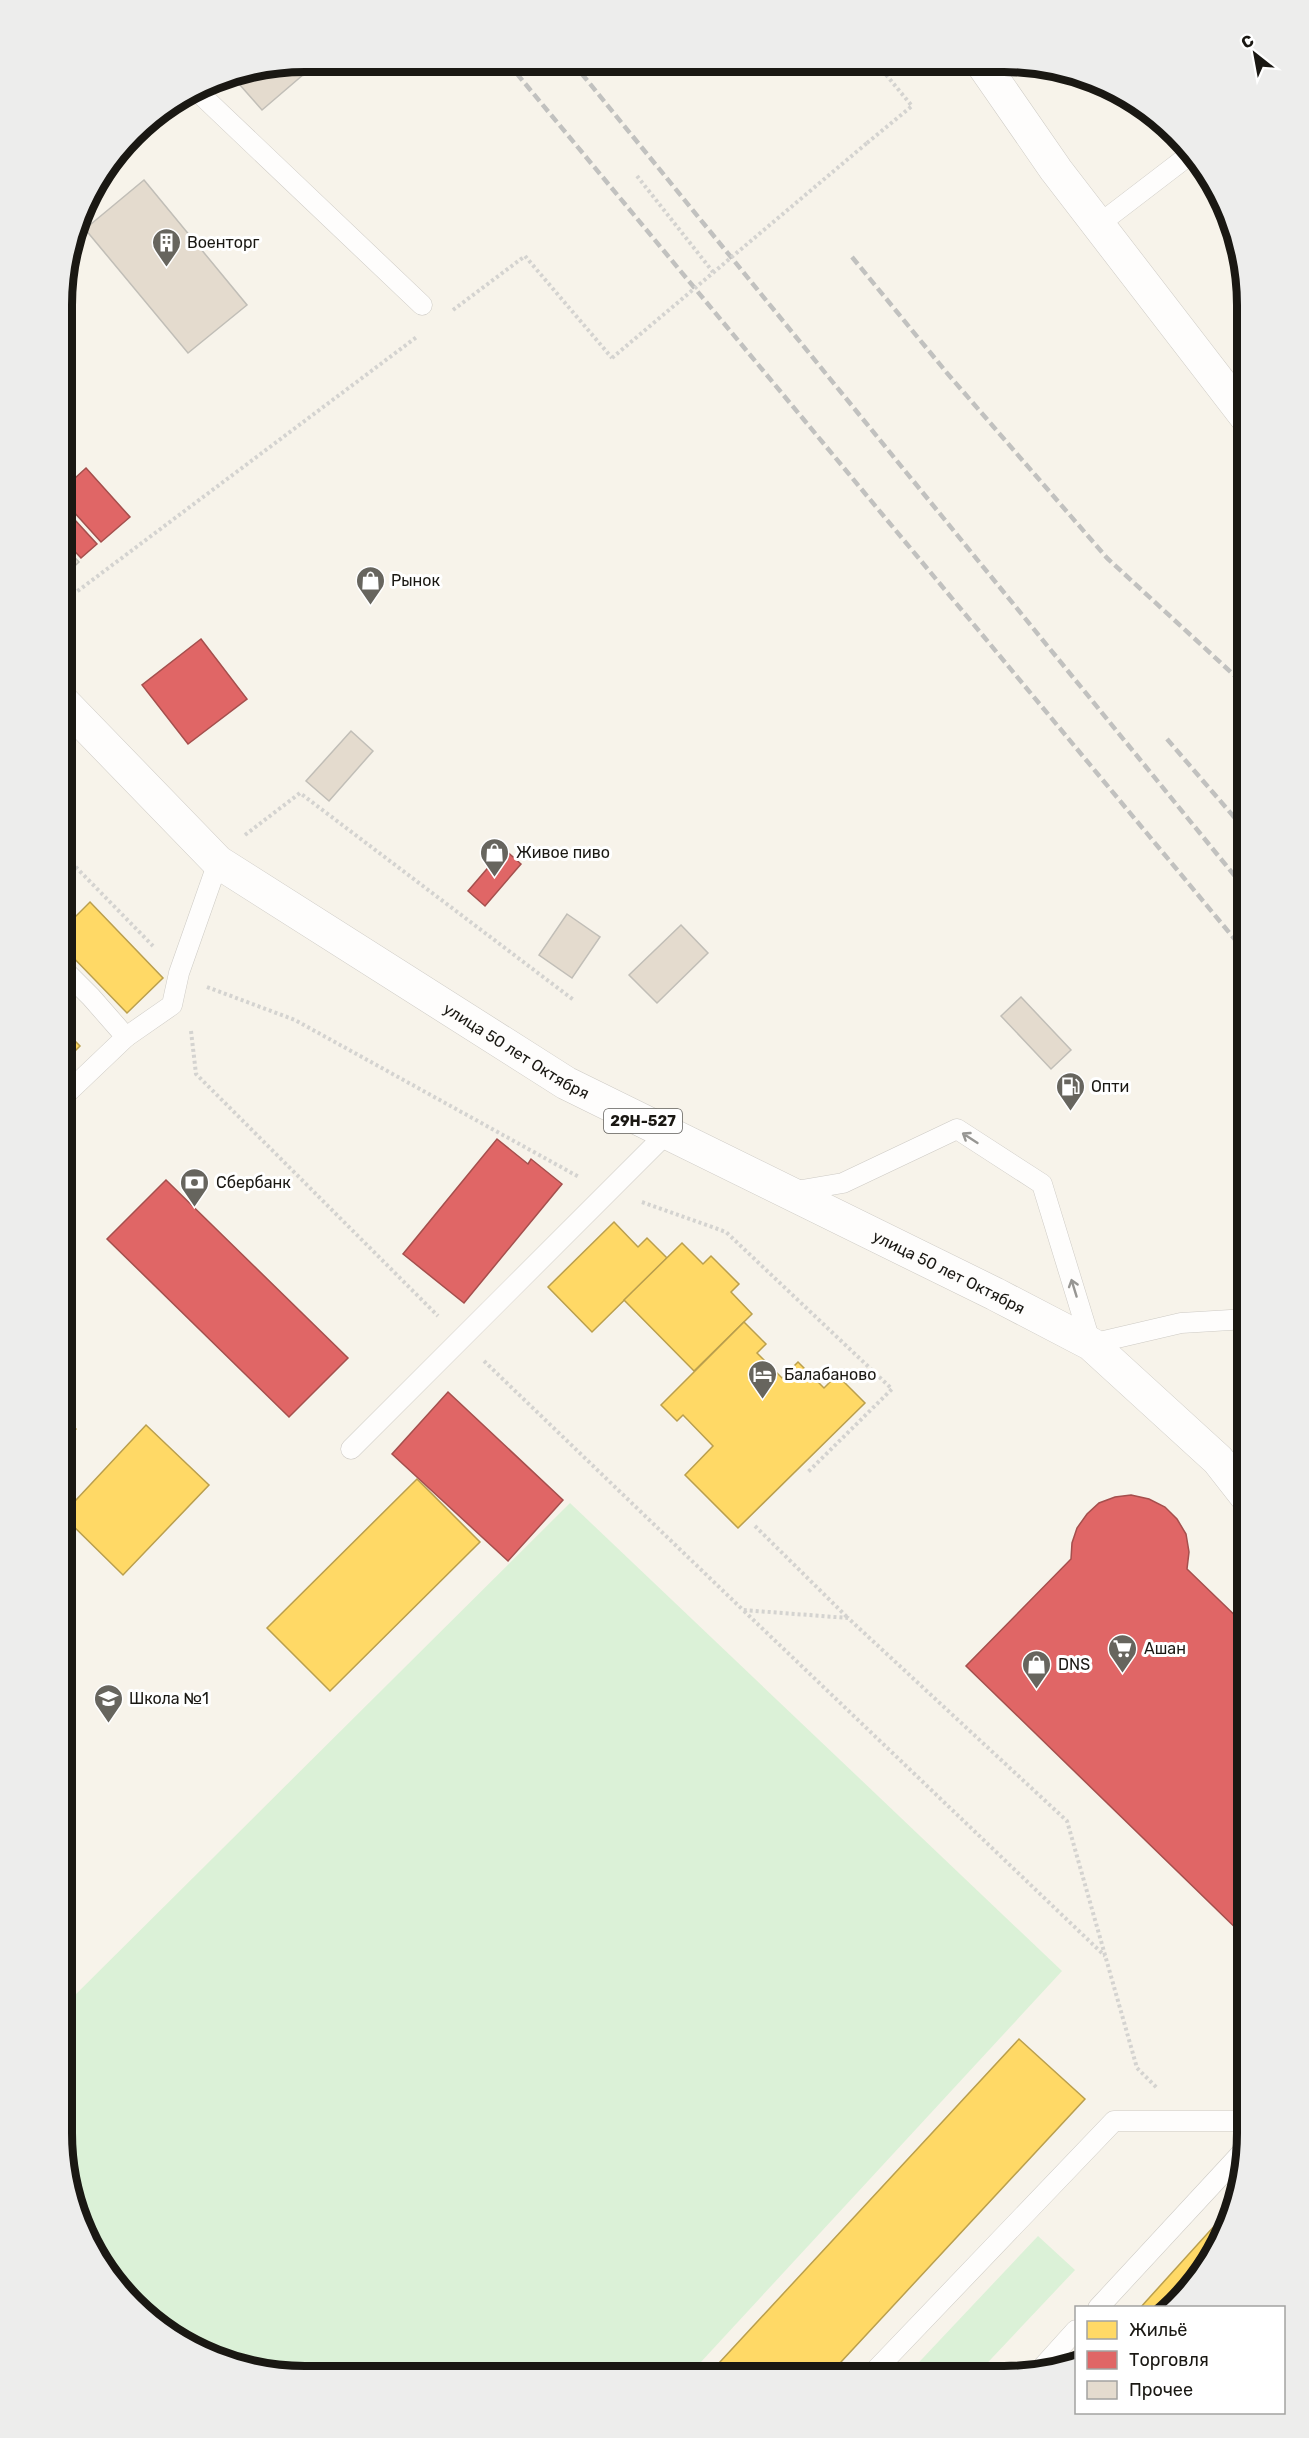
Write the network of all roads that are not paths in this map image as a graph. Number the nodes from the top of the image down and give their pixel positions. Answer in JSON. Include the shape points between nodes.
{"nodes":[{"id":1,"x":988,"y":72,"type":"edge"},
{"id":2,"x":202,"y":96,"type":"edge"},
{"id":3,"x":1185,"y":158,"type":"edge"},
{"id":4,"x":1098,"y":225,"type":"junction"},
{"id":5,"x":422,"y":305,"type":"dead end"},
{"id":6,"x":1237,"y":405,"type":"edge"},
{"id":7,"x":72,"y":711,"type":"edge"},
{"id":8,"x":218,"y":862,"type":"junction"},
{"id":9,"x":72,"y":978,"type":"edge"},
{"id":10,"x":126,"y":1037,"type":"junction"},
{"id":11,"x":72,"y":1088,"type":"edge"},
{"id":12,"x":667,"y":1133,"type":"junction"},
{"id":13,"x":787,"y":1192,"type":"junction"},
{"id":14,"x":1237,"y":1320,"type":"edge"},
{"id":15,"x":1091,"y":1344,"type":"junction"},
{"id":16,"x":351,"y":1449,"type":"dead end"},
{"id":17,"x":1237,"y":1484,"type":"edge"},
{"id":18,"x":1237,"y":2121,"type":"edge"},
{"id":19,"x":1235,"y":2159,"type":"edge"},
{"id":20,"x":1099,"y":2306,"type":"edge"},
{"id":21,"x":1075,"y":2332,"type":"edge"},
{"id":22,"x":1047,"y":2362,"type":"edge"},
{"id":23,"x":880,"y":2366,"type":"edge"}],
"edges":[{"from":1,"to":4,"type":"main road"},
{"from":2,"to":5,"type":"lane"},
{"from":3,"to":4,"type":"lane"},
{"from":4,"to":6,"type":"main road"},
{"from":7,"to":8,"type":"main road","name":"улица 50 лет Октября","number":"29Н-527"},
{"from":8,"to":10,"type":"lane","via":[[179,973],[172,1005]]},
{"from":8,"to":12,"type":"main road","name":"улица 50 лет Октября","number":"29Н-527","via":[[566,1083]]},
{"from":9,"to":10,"type":"lane"},
{"from":10,"to":11,"type":"lane"},
{"from":12,"to":13,"type":"main road","name":"улица 50 лет Октября","number":"29Н-527"},
{"from":12,"to":16,"type":"lane"},
{"from":13,"to":15,"type":"main road","name":"улица 50 лет Октября","number":"29Н-527"},
{"from":15,"to":13,"type":"lane","one_way":true,"via":[[1042,1184],[957,1129],[843,1183]]},
{"from":14,"to":15,"type":"lane","via":[[1181,1323]]},
{"from":15,"to":17,"type":"main road","name":"улица 50 лет Октября","number":"29Н-527","via":[[1218,1460]]},
{"from":18,"to":23,"type":"lane","via":[[1114,2121]]},
{"from":19,"to":20,"type":"lane"},
{"from":21,"to":22,"type":"lane"}]}
